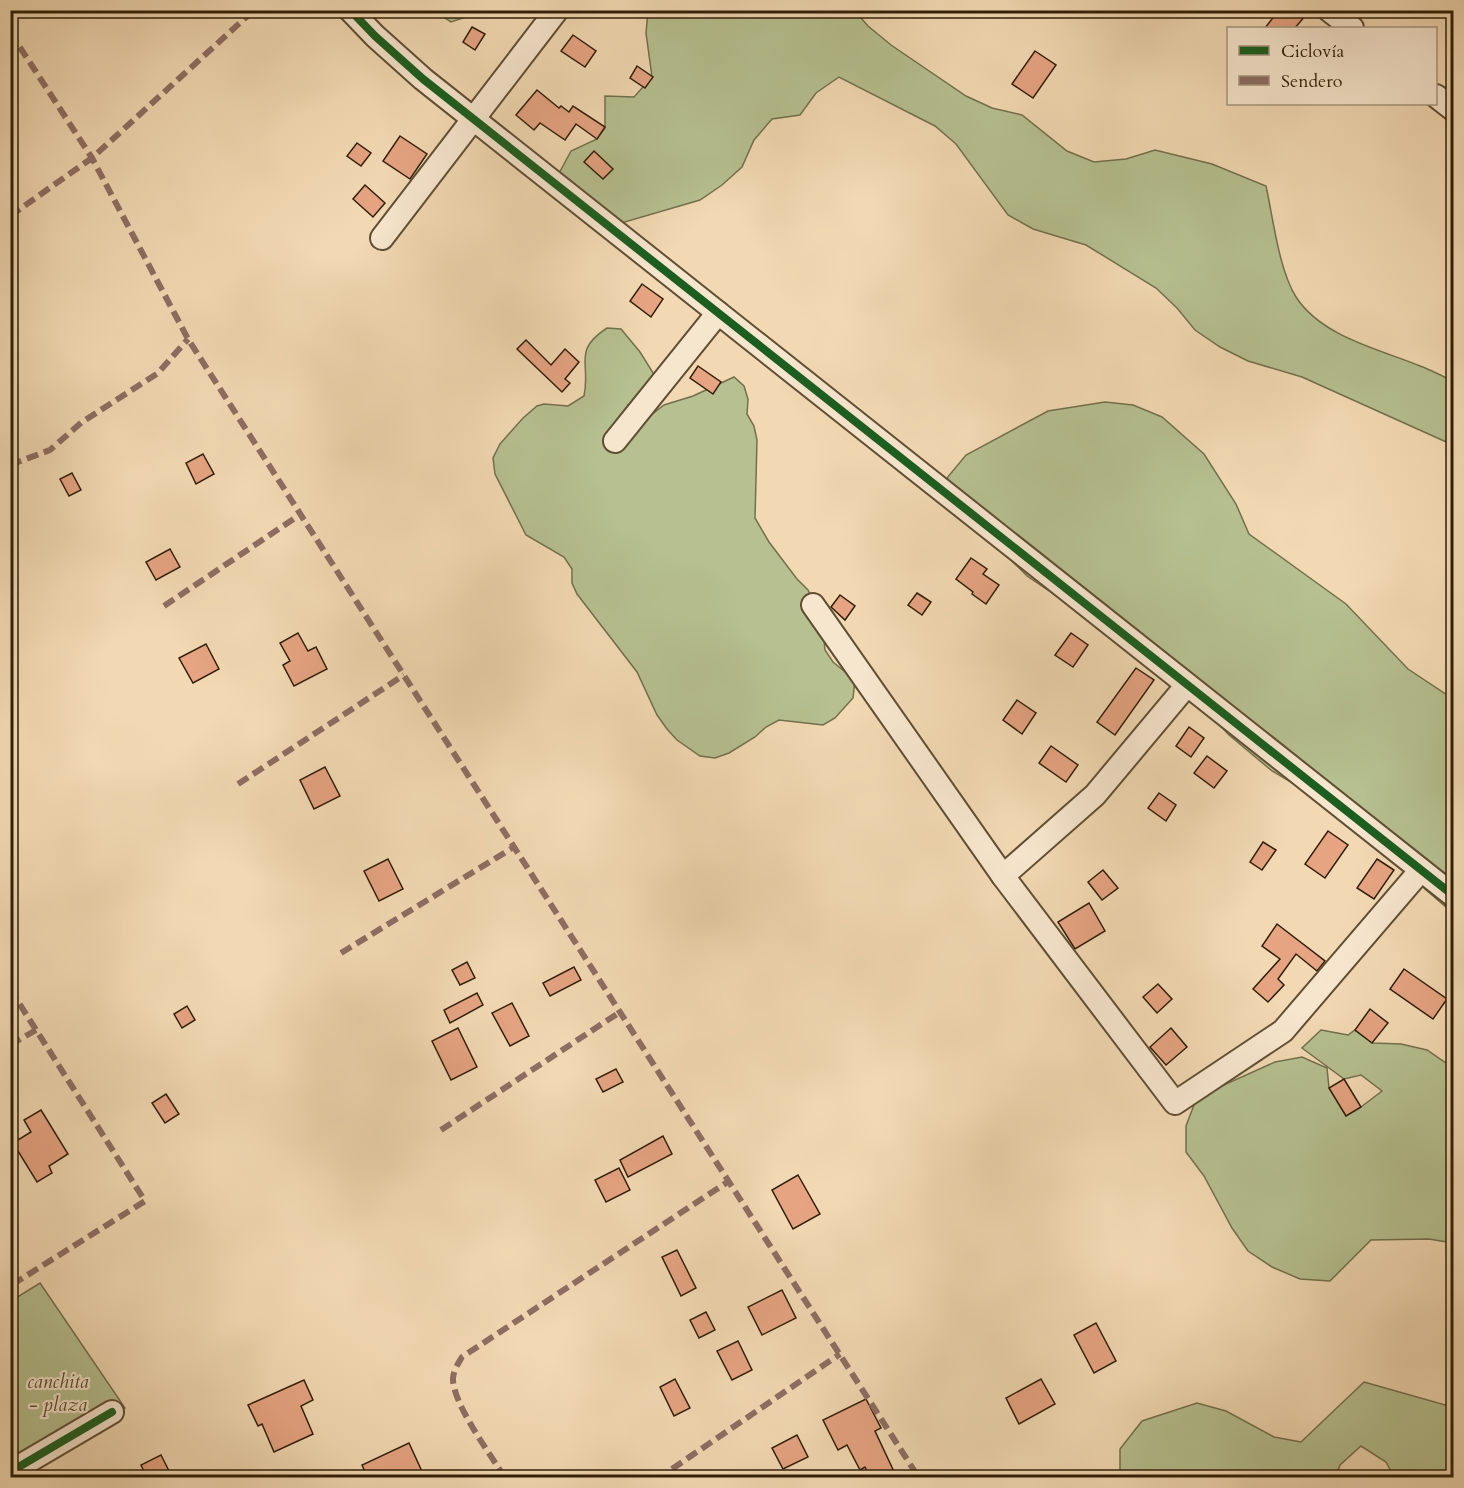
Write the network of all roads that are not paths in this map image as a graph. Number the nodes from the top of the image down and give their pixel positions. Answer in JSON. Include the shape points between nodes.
{"nodes":[{"id":1,"x":350,"y":10,"type":"edge"},
{"id":2,"x":557,"y":10,"type":"edge"},
{"id":3,"x":1329,"y":10,"type":"edge"},
{"id":4,"x":1351,"y":27,"type":"edge"},
{"id":5,"x":1437,"y":97,"type":"edge"},
{"id":6,"x":1454,"y":110,"type":"edge"},
{"id":7,"x":473,"y":119,"type":"junction"},
{"id":8,"x":382,"y":238,"type":"dead end"},
{"id":9,"x":718,"y":313,"type":"junction"},
{"id":10,"x":615,"y":441,"type":"dead end"},
{"id":11,"x":813,"y":605,"type":"dead end"},
{"id":12,"x":1187,"y":685,"type":"junction"},
{"id":13,"x":1421,"y":870,"type":"junction"},
{"id":14,"x":1003,"y":876,"type":"junction"},
{"id":15,"x":1454,"y":896,"type":"edge"},
{"id":16,"x":112,"y":1412,"type":"dead end"},
{"id":17,"x":10,"y":1472,"type":"edge"}],
"edges":[{"from":1,"to":7,"type":"street","via":[[407,65]]},
{"from":2,"to":7,"type":"street"},
{"from":3,"to":4,"type":"street"},
{"from":5,"to":6,"type":"street"},
{"from":7,"to":8,"type":"street"},
{"from":7,"to":9,"type":"street"},
{"from":9,"to":10,"type":"street"},
{"from":9,"to":12,"type":"street"},
{"from":11,"to":14,"type":"street"},
{"from":12,"to":13,"type":"street"},
{"from":12,"to":14,"type":"street","via":[[1095,795]]},
{"from":13,"to":14,"type":"street","via":[[1284,1031],[1175,1103]]},
{"from":13,"to":15,"type":"street"},
{"from":16,"to":17,"type":"street"}]}
